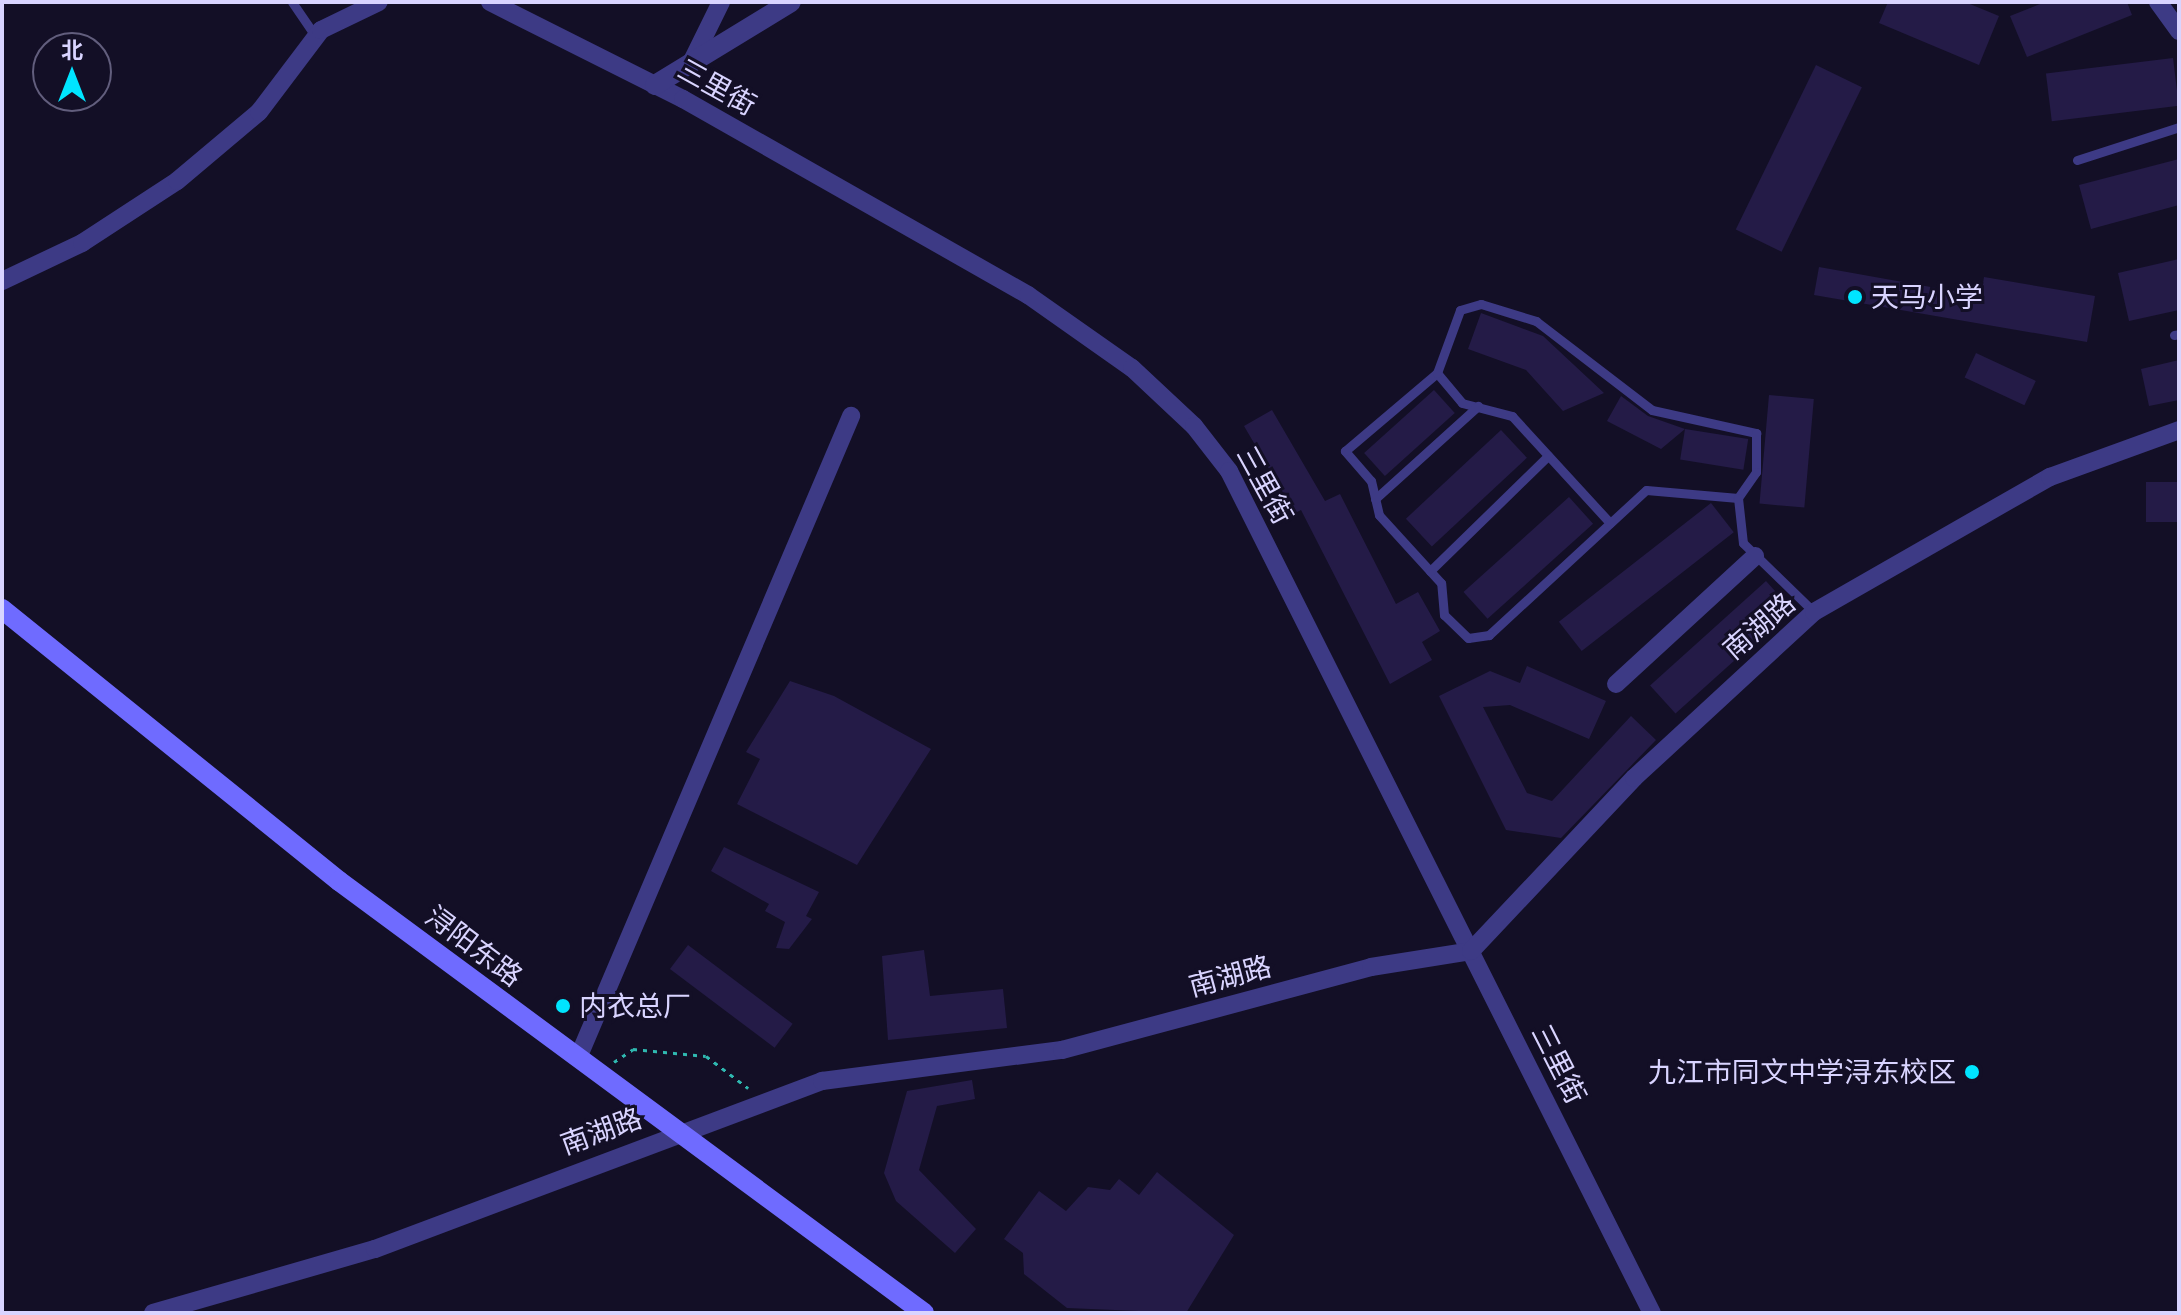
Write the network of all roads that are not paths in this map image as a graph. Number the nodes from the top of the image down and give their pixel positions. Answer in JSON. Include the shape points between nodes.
{"nodes":[{"id":1,"x":292,"y":2,"type":"edge"},
{"id":2,"x":379,"y":2,"type":"edge"},
{"id":3,"x":490,"y":2,"type":"edge"},
{"id":4,"x":721,"y":2,"type":"edge"},
{"id":5,"x":791,"y":2,"type":"edge"},
{"id":6,"x":2158,"y":2,"type":"edge"},
{"id":7,"x":2179,"y":31,"type":"edge"},
{"id":8,"x":316,"y":37,"type":"junction"},
{"id":9,"x":691,"y":63,"type":"junction"},
{"id":10,"x":655,"y":85,"type":"junction"},
{"id":11,"x":2179,"y":127,"type":"edge"},
{"id":12,"x":2077,"y":160,"type":"dead end"},
{"id":13,"x":6,"y":278,"type":"edge"},
{"id":14,"x":1437,"y":373,"type":"junction"},
{"id":15,"x":1478,"y":406,"type":"junction"},
{"id":16,"x":851,"y":416,"type":"dead end"},
{"id":17,"x":2179,"y":430,"type":"edge"},
{"id":18,"x":1548,"y":456,"type":"junction"},
{"id":19,"x":1738,"y":498,"type":"junction"},
{"id":20,"x":1375,"y":499,"type":"junction"},
{"id":21,"x":1610,"y":523,"type":"junction"},
{"id":22,"x":1755,"y":556,"type":"junction"},
{"id":23,"x":1430,"y":571,"type":"junction"},
{"id":24,"x":2,"y":609,"type":"edge"},
{"id":25,"x":1814,"y":612,"type":"junction"},
{"id":26,"x":1616,"y":684,"type":"dead end"},
{"id":27,"x":1471,"y":951,"type":"junction"},
{"id":28,"x":578,"y":1058,"type":"junction"},
{"id":29,"x":153,"y":1313,"type":"edge"},
{"id":30,"x":924,"y":1313,"type":"edge"},
{"id":31,"x":1652,"y":1313,"type":"edge"}],
"edges":[{"from":1,"to":8,"type":"lane"},
{"from":2,"to":8,"type":"street"},
{"from":3,"to":10,"type":"street","name":"三里街"},
{"from":4,"to":9,"type":"street"},
{"from":5,"to":9,"type":"street"},
{"from":6,"to":7,"type":"street"},
{"from":8,"to":13,"type":"street","via":[[259,112],[177,181],[82,243]]},
{"from":9,"to":10,"type":"street"},
{"from":10,"to":27,"type":"street","name":"三里街","via":[[1028,295],[1132,368],[1194,426],[1229,471]]},
{"from":11,"to":12,"type":"lane"},
{"from":14,"to":15,"type":"lane","via":[[1462,403]]},
{"from":14,"to":19,"type":"lane","via":[[1460,310],[1481,304],[1536,321],[1652,410],[1756,433],[1756,472]]},
{"from":14,"to":20,"type":"lane","via":[[1345,451],[1371,481]]},
{"from":15,"to":18,"type":"lane","via":[[1512,416]]},
{"from":15,"to":20,"type":"lane"},
{"from":16,"to":28,"type":"street"},
{"from":17,"to":25,"type":"street","name":"南湖路","via":[[2050,477]]},
{"from":18,"to":21,"type":"lane"},
{"from":18,"to":23,"type":"lane"},
{"from":19,"to":21,"type":"lane","via":[[1646,490]]},
{"from":19,"to":22,"type":"lane","via":[[1743,543]]},
{"from":20,"to":23,"type":"lane","via":[[1379,515]]},
{"from":21,"to":23,"type":"lane","via":[[1489,635],[1468,638],[1444,615],[1441,583]]},
{"from":22,"to":25,"type":"lane"},
{"from":22,"to":26,"type":"street"},
{"from":24,"to":28,"type":"main road","name":"浔阳东路","via":[[339,881]]},
{"from":25,"to":27,"type":"street","name":"南湖路","via":[[1634,778]]},
{"from":27,"to":29,"type":"street","name":"南湖路","via":[[1371,967],[1062,1050],[822,1081],[494,1199],[375,1249]]},
{"from":27,"to":31,"type":"street","name":"三里街"},
{"from":28,"to":30,"type":"main road","name":"浔阳东路"}]}
